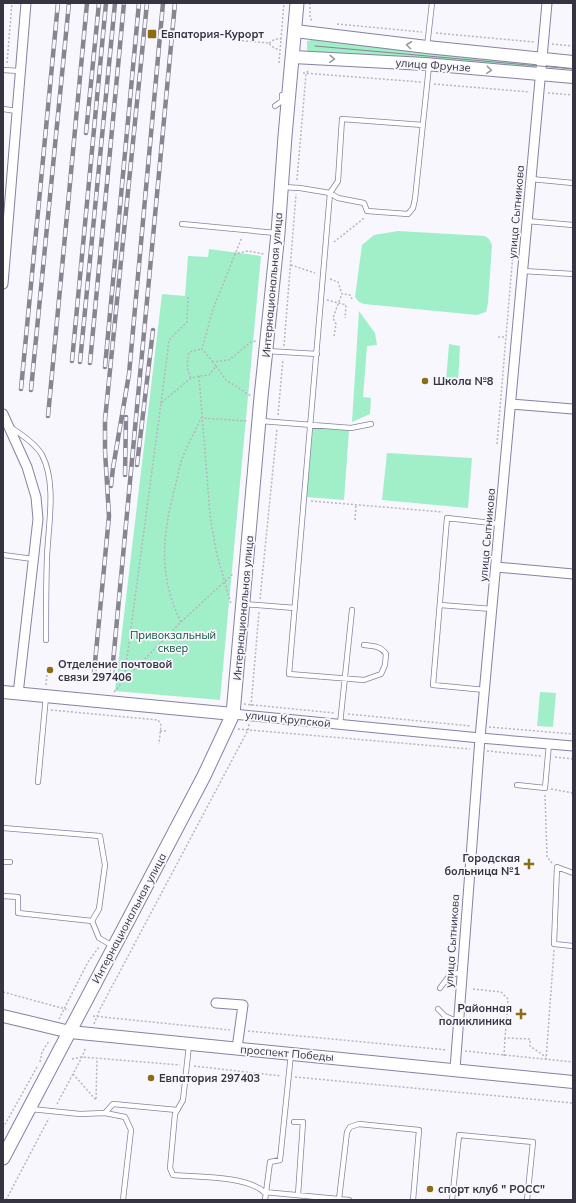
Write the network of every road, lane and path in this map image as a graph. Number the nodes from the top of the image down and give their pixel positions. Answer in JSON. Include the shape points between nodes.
{"nodes":[{"id":1,"x":12,"y":3,"type":"edge"},
{"id":2,"x":26,"y":3,"type":"edge"},
{"id":3,"x":432,"y":3,"type":"edge"},
{"id":4,"x":547,"y":3,"type":"edge"},
{"id":5,"x":296,"y":5,"type":"edge"},
{"id":6,"x":307,"y":20,"type":"dead end"},
{"id":7,"x":314,"y":22,"type":"dead end"},
{"id":8,"x":333,"y":24,"type":"dead end"},
{"id":9,"x":428,"y":33,"type":"junction"},
{"id":10,"x":295,"y":38,"type":"junction"},
{"id":11,"x":281,"y":39,"type":"dead end"},
{"id":12,"x":234,"y":40,"type":"dead end"},
{"id":13,"x":269,"y":43,"type":"junction"},
{"id":14,"x":543,"y":43,"type":"junction"},
{"id":15,"x":573,"y":46,"type":"edge"},
{"id":16,"x":427,"y":47,"type":"junction"},
{"id":17,"x":280,"y":50,"type":"dead end"},
{"id":18,"x":290,"y":57,"type":"junction"},
{"id":19,"x":542,"y":58,"type":"junction"},
{"id":20,"x":573,"y":62,"type":"edge"},
{"id":21,"x":430,"y":64,"type":"junction"},
{"id":22,"x":4,"y":70,"type":"edge"},
{"id":23,"x":20,"y":71,"type":"junction"},
{"id":24,"x":540,"y":74,"type":"junction"},
{"id":25,"x":573,"y":77,"type":"edge"},
{"id":26,"x":283,"y":87,"type":"dead end"},
{"id":27,"x":275,"y":106,"type":"dead end"},
{"id":28,"x":3,"y":109,"type":"edge"},
{"id":29,"x":17,"y":111,"type":"junction"},
{"id":30,"x":423,"y":125,"type":"junction"},
{"id":31,"x":531,"y":179,"type":"junction"},
{"id":32,"x":573,"y":183,"type":"edge"},
{"id":33,"x":281,"y":187,"type":"junction"},
{"id":34,"x":330,"y":193,"type":"junction"},
{"id":35,"x":367,"y":211,"type":"junction"},
{"id":36,"x":527,"y":221,"type":"junction"},
{"id":37,"x":182,"y":224,"type":"dead end"},
{"id":38,"x":573,"y":225,"type":"edge"},
{"id":39,"x":515,"y":229,"type":"dead end"},
{"id":40,"x":245,"y":230,"type":"junction"},
{"id":41,"x":278,"y":233,"type":"junction"},
{"id":42,"x":326,"y":248,"type":"junction"},
{"id":43,"x":4,"y":253,"type":"edge"},
{"id":44,"x":234,"y":254,"type":"junction"},
{"id":45,"x":264,"y":254,"type":"dead end"},
{"id":46,"x":523,"y":271,"type":"junction"},
{"id":47,"x":573,"y":274,"type":"edge"},
{"id":48,"x":3,"y":284,"type":"edge"},
{"id":49,"x":342,"y":294,"type":"dead end"},
{"id":50,"x":188,"y":297,"type":"dead end"},
{"id":51,"x":322,"y":298,"type":"junction"},
{"id":52,"x":338,"y":304,"type":"junction"},
{"id":53,"x":345,"y":318,"type":"dead end"},
{"id":54,"x":334,"y":336,"type":"dead end"},
{"id":55,"x":498,"y":337,"type":"dead end"},
{"id":56,"x":506,"y":337,"type":"junction"},
{"id":57,"x":256,"y":341,"type":"dead end"},
{"id":58,"x":202,"y":349,"type":"junction"},
{"id":59,"x":266,"y":350,"type":"junction"},
{"id":60,"x":317,"y":354,"type":"junction"},
{"id":61,"x":213,"y":362,"type":"junction"},
{"id":62,"x":216,"y":366,"type":"junction"},
{"id":63,"x":198,"y":376,"type":"junction"},
{"id":64,"x":191,"y":378,"type":"junction"},
{"id":65,"x":250,"y":396,"type":"dead end"},
{"id":66,"x":161,"y":403,"type":"junction"},
{"id":67,"x":511,"y":404,"type":"junction"},
{"id":68,"x":573,"y":409,"type":"edge"},
{"id":69,"x":3,"y":414,"type":"edge"},
{"id":70,"x":201,"y":418,"type":"junction"},
{"id":71,"x":254,"y":421,"type":"junction"},
{"id":72,"x":371,"y":424,"type":"dead end"},
{"id":73,"x":8,"y":425,"type":"junction"},
{"id":74,"x":311,"y":426,"type":"junction"},
{"id":75,"x":496,"y":446,"type":"dead end"},
{"id":76,"x":304,"y":500,"type":"junction"},
{"id":77,"x":356,"y":505,"type":"junction"},
{"id":78,"x":443,"y":512,"type":"dead end"},
{"id":79,"x":355,"y":520,"type":"dead end"},
{"id":80,"x":500,"y":524,"type":"junction"},
{"id":81,"x":3,"y":555,"type":"edge"},
{"id":82,"x":33,"y":559,"type":"junction"},
{"id":83,"x":496,"y":567,"type":"junction"},
{"id":84,"x":236,"y":572,"type":"dead end"},
{"id":85,"x":573,"y":574,"type":"edge"},
{"id":86,"x":224,"y":582,"type":"junction"},
{"id":87,"x":440,"y":605,"type":"junction"},
{"id":88,"x":238,"y":607,"type":"junction"},
{"id":89,"x":294,"y":608,"type":"junction"},
{"id":90,"x":492,"y":609,"type":"junction"},
{"id":91,"x":352,"y":610,"type":"dead end"},
{"id":92,"x":181,"y":622,"type":"junction"},
{"id":93,"x":46,"y":640,"type":"dead end"},
{"id":94,"x":364,"y":645,"type":"dead end"},
{"id":95,"x":47,"y":674,"type":"dead end"},
{"id":96,"x":344,"y":678,"type":"junction"},
{"id":97,"x":124,"y":680,"type":"junction"},
{"id":98,"x":485,"y":690,"type":"junction"},
{"id":99,"x":3,"y":692,"type":"edge"},
{"id":100,"x":46,"y":692,"type":"junction"},
{"id":101,"x":18,"y":694,"type":"junction"},
{"id":102,"x":113,"y":694,"type":"dead end"},
{"id":103,"x":234,"y":709,"type":"junction"},
{"id":104,"x":45,"y":710,"type":"junction"},
{"id":105,"x":341,"y":714,"type":"junction"},
{"id":106,"x":340,"y":724,"type":"junction"},
{"id":107,"x":481,"y":726,"type":"junction"},
{"id":108,"x":226,"y":728,"type":"junction"},
{"id":109,"x":160,"y":731,"type":"junction"},
{"id":110,"x":168,"y":731,"type":"dead end"},
{"id":111,"x":573,"y":734,"type":"edge"},
{"id":112,"x":480,"y":738,"type":"junction"},
{"id":113,"x":159,"y":744,"type":"dead end"},
{"id":114,"x":548,"y":744,"type":"junction"},
{"id":115,"x":573,"y":746,"type":"edge"},
{"id":116,"x":479,"y":750,"type":"junction"},
{"id":117,"x":548,"y":756,"type":"junction"},
{"id":118,"x":573,"y":759,"type":"edge"},
{"id":119,"x":38,"y":782,"type":"dead end"},
{"id":120,"x":517,"y":785,"type":"dead end"},
{"id":121,"x":545,"y":788,"type":"junction"},
{"id":122,"x":573,"y":793,"type":"edge"},
{"id":123,"x":3,"y":828,"type":"edge"},
{"id":124,"x":3,"y":862,"type":"edge"},
{"id":125,"x":10,"y":862,"type":"dead end"},
{"id":126,"x":557,"y":867,"type":"junction"},
{"id":127,"x":573,"y":873,"type":"edge"},
{"id":128,"x":3,"y":896,"type":"edge"},
{"id":129,"x":92,"y":921,"type":"junction"},
{"id":130,"x":554,"y":944,"type":"junction"},
{"id":131,"x":573,"y":946,"type":"edge"},
{"id":132,"x":114,"y":947,"type":"junction"},
{"id":133,"x":97,"y":950,"type":"dead end"},
{"id":134,"x":462,"y":972,"type":"junction"},
{"id":135,"x":440,"y":988,"type":"dead end"},
{"id":136,"x":473,"y":989,"type":"dead end"},
{"id":137,"x":3,"y":992,"type":"edge"},
{"id":138,"x":216,"y":1003,"type":"dead end"},
{"id":139,"x":65,"y":1009,"type":"junction"},
{"id":140,"x":438,"y":1009,"type":"dead end"},
{"id":141,"x":72,"y":1011,"type":"dead end"},
{"id":142,"x":3,"y":1016,"type":"edge"},
{"id":143,"x":93,"y":1016,"type":"dead end"},
{"id":144,"x":59,"y":1020,"type":"dead end"},
{"id":145,"x":458,"y":1022,"type":"junction"},
{"id":146,"x":232,"y":1030,"type":"dead end"},
{"id":147,"x":248,"y":1031,"type":"dead end"},
{"id":148,"x":70,"y":1032,"type":"junction"},
{"id":149,"x":506,"y":1038,"type":"junction"},
{"id":150,"x":49,"y":1041,"type":"dead end"},
{"id":151,"x":190,"y":1044,"type":"junction"},
{"id":152,"x":86,"y":1047,"type":"dead end"},
{"id":153,"x":237,"y":1048,"type":"junction"},
{"id":154,"x":456,"y":1050,"type":"junction"},
{"id":155,"x":291,"y":1053,"type":"junction"},
{"id":156,"x":504,"y":1056,"type":"junction"},
{"id":157,"x":82,"y":1057,"type":"junction"},
{"id":158,"x":97,"y":1058,"type":"junction"},
{"id":159,"x":546,"y":1058,"type":"junction"},
{"id":160,"x":72,"y":1059,"type":"dead end"},
{"id":161,"x":573,"y":1062,"type":"edge"},
{"id":162,"x":187,"y":1065,"type":"junction"},
{"id":163,"x":455,"y":1069,"type":"junction"},
{"id":164,"x":73,"y":1074,"type":"junction"},
{"id":165,"x":288,"y":1076,"type":"junction"},
{"id":166,"x":573,"y":1082,"type":"edge"},
{"id":167,"x":573,"y":1103,"type":"edge"},
{"id":168,"x":30,"y":1109,"type":"junction"},
{"id":169,"x":177,"y":1110,"type":"junction"},
{"id":170,"x":53,"y":1111,"type":"junction"},
{"id":171,"x":105,"y":1113,"type":"junction"},
{"id":172,"x":294,"y":1122,"type":"dead end"},
{"id":173,"x":3,"y":1128,"type":"edge"},
{"id":174,"x":3,"y":1158,"type":"edge"},
{"id":175,"x":266,"y":1192,"type":"junction"},
{"id":176,"x":298,"y":1195,"type":"junction"},
{"id":177,"x":339,"y":1199,"type":"junction"},
{"id":178,"x":6,"y":1200,"type":"edge"},
{"id":179,"x":123,"y":1200,"type":"edge"},
{"id":180,"x":265,"y":1200,"type":"edge"},
{"id":181,"x":350,"y":1200,"type":"edge"},
{"id":182,"x":413,"y":1200,"type":"edge"},
{"id":183,"x":452,"y":1200,"type":"edge"},
{"id":184,"x":527,"y":1200,"type":"edge"}],
"edges":[{"from":1,"to":22,"type":"path"},
{"from":2,"to":23,"type":"street"},
{"from":3,"to":9,"type":"lane"},
{"from":4,"to":14,"type":"street","name":"улица Сытникова"},
{"from":5,"to":10,"type":"main road","name":"Интернациональная улица"},
{"from":6,"to":7,"type":"path"},
{"from":8,"to":9,"type":"path"},
{"from":9,"to":14,"type":"path"},
{"from":9,"to":16,"type":"lane"},
{"from":16,"to":10,"type":"street","name":"улица Фрунзе","one_way":true},
{"from":10,"to":18,"type":"main road","name":"Интернациональная улица"},
{"from":11,"to":13,"type":"path"},
{"from":12,"to":13,"type":"path"},
{"from":13,"to":17,"type":"path"},
{"from":14,"to":15,"type":"path"},
{"from":14,"to":19,"type":"street","name":"улица Сытникова"},
{"from":16,"to":19,"type":"street","name":"улица Фрунзе"},
{"from":18,"to":21,"type":"street","name":"улица Фрунзе","one_way":true},
{"from":18,"to":33,"type":"main road","name":"Интернациональная улица"},
{"from":19,"to":20,"type":"street","name":"улица Фрунзе"},
{"from":19,"to":24,"type":"street","name":"улица Сытникова"},
{"from":21,"to":24,"type":"street","name":"улица Фрунзе","one_way":true},
{"from":21,"to":30,"type":"lane"},
{"from":22,"to":23,"type":"lane"},
{"from":23,"to":29,"type":"street"},
{"from":24,"to":25,"type":"street","name":"улица Фрунзе"},
{"from":24,"to":31,"type":"street","name":"улица Сытникова"},
{"from":26,"to":27,"type":"lane","via":[[282,101]]},
{"from":28,"to":29,"type":"lane"},
{"from":29,"to":43,"type":"street"},
{"from":30,"to":34,"type":"lane","via":[[342,119],[338,181]]},
{"from":30,"to":35,"type":"lane","via":[[413,208],[408,214]]},
{"from":31,"to":32,"type":"lane"},
{"from":31,"to":36,"type":"street","name":"улица Сытникова"},
{"from":33,"to":34,"type":"lane"},
{"from":33,"to":41,"type":"main road","name":"Интернациональная улица"},
{"from":34,"to":35,"type":"lane","via":[[338,198],[364,203]]},
{"from":34,"to":42,"type":"lane"},
{"from":35,"to":42,"type":"path","via":[[363,219]]},
{"from":36,"to":38,"type":"lane"},
{"from":36,"to":46,"type":"street","name":"улица Сытникова"},
{"from":37,"to":40,"type":"lane"},
{"from":39,"to":56,"type":"path"},
{"from":40,"to":41,"type":"lane"},
{"from":40,"to":44,"type":"path"},
{"from":41,"to":59,"type":"main road","name":"Интернациональная улица"},
{"from":42,"to":51,"type":"lane"},
{"from":43,"to":48,"type":"street"},
{"from":44,"to":45,"type":"path","via":[[248,251]]},
{"from":44,"to":58,"type":"path","via":[[213,309]]},
{"from":46,"to":47,"type":"lane"},
{"from":46,"to":67,"type":"street","name":"улица Сытникова"},
{"from":49,"to":52,"type":"path"},
{"from":50,"to":66,"type":"path","via":[[186,322],[169,340]]},
{"from":51,"to":52,"type":"path"},
{"from":51,"to":60,"type":"lane"},
{"from":52,"to":53,"type":"path","via":[[346,305]]},
{"from":52,"to":54,"type":"path","via":[[333,318],[336,324]]},
{"from":55,"to":56,"type":"path"},
{"from":56,"to":75,"type":"path"},
{"from":57,"to":61,"type":"path","via":[[251,342],[229,360]]},
{"from":58,"to":61,"type":"path"},
{"from":58,"to":64,"type":"path","via":[[189,352],[186,363]]},
{"from":59,"to":60,"type":"lane"},
{"from":59,"to":71,"type":"main road","name":"Интернациональная улица"},
{"from":60,"to":74,"type":"lane"},
{"from":61,"to":62,"type":"path"},
{"from":62,"to":63,"type":"path","via":[[209,375]]},
{"from":62,"to":65,"type":"path","via":[[226,380]]},
{"from":63,"to":64,"type":"path"},
{"from":63,"to":70,"type":"path"},
{"from":64,"to":66,"type":"path"},
{"from":66,"to":97,"type":"path"},
{"from":67,"to":68,"type":"street"},
{"from":67,"to":80,"type":"street","name":"улица Сытникова"},
{"from":69,"to":73,"type":"street"},
{"from":70,"to":71,"type":"path"},
{"from":70,"to":86,"type":"path","via":[[210,515]]},
{"from":70,"to":92,"type":"path","via":[[181,462],[164,543],[167,586]]},
{"from":71,"to":74,"type":"lane"},
{"from":71,"to":88,"type":"main road","name":"Интернациональная улица"},
{"from":72,"to":74,"type":"lane","via":[[351,428]]},
{"from":73,"to":82,"type":"street","via":[[27,467],[36,497],[38,519]]},
{"from":73,"to":93,"type":"lane","via":[[27,439],[42,455],[50,478],[45,598]]},
{"from":74,"to":76,"type":"lane"},
{"from":76,"to":77,"type":"path"},
{"from":76,"to":89,"type":"lane"},
{"from":77,"to":78,"type":"path"},
{"from":77,"to":79,"type":"path"},
{"from":80,"to":83,"type":"street","name":"улица Сытникова"},
{"from":80,"to":87,"type":"lane","via":[[447,518]]},
{"from":81,"to":82,"type":"lane"},
{"from":82,"to":101,"type":"street"},
{"from":83,"to":85,"type":"street"},
{"from":83,"to":90,"type":"street","name":"улица Сытникова"},
{"from":84,"to":86,"type":"path"},
{"from":86,"to":88,"type":"path"},
{"from":86,"to":92,"type":"path"},
{"from":87,"to":90,"type":"lane"},
{"from":87,"to":98,"type":"lane","via":[[433,685]]},
{"from":88,"to":89,"type":"lane"},
{"from":88,"to":103,"type":"main road","name":"Интернациональная улица"},
{"from":89,"to":96,"type":"lane","via":[[289,674]]},
{"from":90,"to":98,"type":"street","name":"улица Сытникова"},
{"from":91,"to":96,"type":"lane"},
{"from":92,"to":97,"type":"path"},
{"from":94,"to":96,"type":"lane","via":[[376,646],[386,654],[381,674],[364,680]]},
{"from":95,"to":100,"type":"path"},
{"from":96,"to":105,"type":"lane"},
{"from":97,"to":102,"type":"path"},
{"from":98,"to":107,"type":"street","name":"улица Сытникова"},
{"from":99,"to":101,"type":"street","name":"улица Крупской"},
{"from":100,"to":101,"type":"street","name":"улица Крупской"},
{"from":100,"to":103,"type":"street","name":"улица Крупской"},
{"from":100,"to":104,"type":"lane"},
{"from":103,"to":105,"type":"path","via":[[251,704]]},
{"from":103,"to":106,"type":"street","name":"улица Крупской"},
{"from":103,"to":108,"type":"main road","name":"Интернациональная улица"},
{"from":104,"to":109,"type":"path","via":[[155,720],[160,722]]},
{"from":104,"to":119,"type":"lane"},
{"from":105,"to":106,"type":"lane"},
{"from":105,"to":107,"type":"path"},
{"from":106,"to":112,"type":"street","name":"улица Крупской"},
{"from":107,"to":111,"type":"path"},
{"from":107,"to":112,"type":"street","name":"улица Сытникова"},
{"from":108,"to":116,"type":"path"},
{"from":108,"to":132,"type":"main road","name":"Интернациональная улица","via":[[204,776]]},
{"from":109,"to":110,"type":"path"},
{"from":109,"to":113,"type":"path"},
{"from":112,"to":114,"type":"street","name":"улица Крупской"},
{"from":112,"to":116,"type":"street","name":"улица Сытникова"},
{"from":114,"to":115,"type":"street","name":"улица Крупской"},
{"from":114,"to":117,"type":"lane"},
{"from":116,"to":117,"type":"path"},
{"from":116,"to":134,"type":"street","name":"улица Сытникова"},
{"from":117,"to":118,"type":"path"},
{"from":117,"to":121,"type":"lane"},
{"from":120,"to":121,"type":"lane"},
{"from":121,"to":122,"type":"path"},
{"from":121,"to":126,"type":"path","via":[[547,857]]},
{"from":123,"to":129,"type":"lane","via":[[100,836],[105,865],[99,909]]},
{"from":124,"to":125,"type":"lane"},
{"from":126,"to":127,"type":"lane"},
{"from":126,"to":130,"type":"lane"},
{"from":128,"to":129,"type":"lane","via":[[18,897],[18,913]]},
{"from":129,"to":132,"type":"lane","via":[[99,938]]},
{"from":130,"to":131,"type":"lane"},
{"from":130,"to":159,"type":"path"},
{"from":132,"to":148,"type":"main road","name":"Интернациональная улица"},
{"from":133,"to":139,"type":"path","via":[[88,962]]},
{"from":134,"to":135,"type":"lane","via":[[450,975]]},
{"from":134,"to":145,"type":"street","name":"улица Сытникова"},
{"from":136,"to":149,"type":"path","via":[[501,992],[508,999]]},
{"from":137,"to":139,"type":"path"},
{"from":138,"to":153,"type":"street","via":[[243,1005]]},
{"from":139,"to":141,"type":"path"},
{"from":139,"to":144,"type":"path"},
{"from":140,"to":145,"type":"lane","via":[[445,1016]]},
{"from":142,"to":148,"type":"street","name":"проспект Победы"},
{"from":143,"to":146,"type":"path"},
{"from":145,"to":154,"type":"street","name":"улица Сытникова"},
{"from":147,"to":154,"type":"path"},
{"from":148,"to":151,"type":"street","name":"проспект Победы"},
{"from":148,"to":168,"type":"main road","name":"Интернациональная улица"},
{"from":149,"to":156,"type":"path"},
{"from":149,"to":159,"type":"path","via":[[530,1039],[530,1046]]},
{"from":150,"to":173,"type":"path"},
{"from":151,"to":153,"type":"street","name":"проспект Победы"},
{"from":151,"to":162,"type":"lane"},
{"from":152,"to":157,"type":"path"},
{"from":153,"to":155,"type":"street","name":"проспект Победы"},
{"from":154,"to":156,"type":"path"},
{"from":154,"to":163,"type":"street","name":"улица Сытникова"},
{"from":155,"to":163,"type":"street","name":"проспект Победы"},
{"from":155,"to":165,"type":"lane"},
{"from":156,"to":159,"type":"path"},
{"from":157,"to":158,"type":"path"},
{"from":157,"to":160,"type":"path"},
{"from":157,"to":164,"type":"path"},
{"from":158,"to":162,"type":"path"},
{"from":158,"to":164,"type":"path","via":[[96,1100]]},
{"from":159,"to":161,"type":"path"},
{"from":162,"to":165,"type":"path"},
{"from":162,"to":169,"type":"lane","via":[[183,1100]]},
{"from":163,"to":166,"type":"street","name":"проспект Победы"},
{"from":164,"to":170,"type":"path"},
{"from":165,"to":167,"type":"path"},
{"from":165,"to":175,"type":"lane","via":[[280,1160],[270,1162]]},
{"from":168,"to":170,"type":"lane"},
{"from":168,"to":174,"type":"main road","name":"Интернациональная улица"},
{"from":169,"to":171,"type":"lane","via":[[113,1104]]},
{"from":169,"to":175,"type":"lane","via":[[170,1168],[173,1175],[238,1180]]},
{"from":170,"to":171,"type":"lane"},
{"from":170,"to":178,"type":"path"},
{"from":171,"to":179,"type":"lane","via":[[125,1118],[130,1130]]},
{"from":172,"to":176,"type":"lane","via":[[303,1122]]},
{"from":175,"to":176,"type":"lane"},
{"from":175,"to":180,"type":"lane"},
{"from":176,"to":177,"type":"lane"},
{"from":177,"to":181,"type":"lane"},
{"from":177,"to":182,"type":"lane","via":[[347,1132],[350,1127],[359,1124],[419,1130]]},
{"from":183,"to":184,"type":"lane","via":[[459,1135],[533,1142]]}]}
